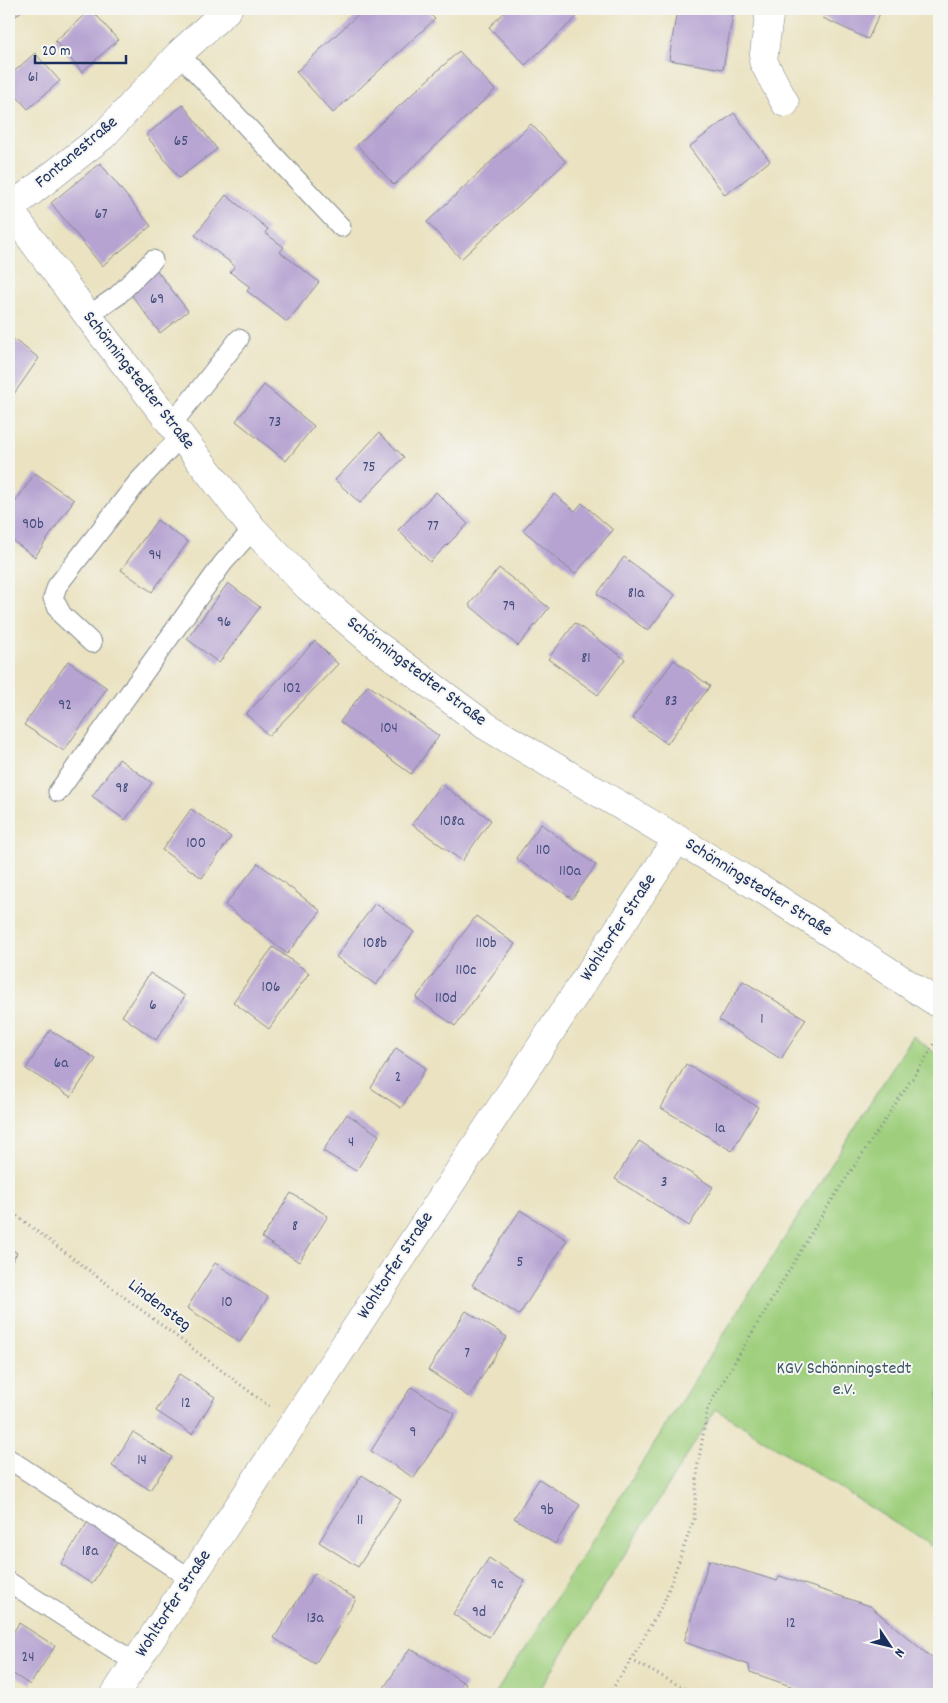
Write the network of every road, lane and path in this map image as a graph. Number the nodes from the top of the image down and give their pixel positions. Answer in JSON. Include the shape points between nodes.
{"nodes":[{"id":1,"x":228,"y":9,"type":"edge"},
{"id":2,"x":770,"y":9,"type":"edge"},
{"id":3,"x":179,"y":54,"type":"junction"},
{"id":4,"x":784,"y":103,"type":"dead end"},
{"id":5,"x":9,"y":209,"type":"edge"},
{"id":6,"x":341,"y":227,"type":"dead end"},
{"id":7,"x":153,"y":260,"type":"dead end"},
{"id":8,"x":88,"y":316,"type":"junction"},
{"id":9,"x":239,"y":339,"type":"dead end"},
{"id":10,"x":177,"y":430,"type":"junction"},
{"id":11,"x":254,"y":529,"type":"junction"},
{"id":12,"x":92,"y":642,"type":"dead end"},
{"id":13,"x":58,"y":792,"type":"dead end"},
{"id":14,"x":678,"y":838,"type":"junction"},
{"id":15,"x":939,"y":1004,"type":"edge"},
{"id":16,"x":939,"y":1038,"type":"edge"},
{"id":17,"x":9,"y":1210,"type":"edge"},
{"id":18,"x":292,"y":1424,"type":"junction"},
{"id":19,"x":9,"y":1459,"type":"edge"},
{"id":20,"x":191,"y":1579,"type":"junction"},
{"id":21,"x":9,"y":1582,"type":"edge"},
{"id":22,"x":631,"y":1660,"type":"junction"},
{"id":23,"x":136,"y":1663,"type":"junction"},
{"id":24,"x":115,"y":1694,"type":"edge"},
{"id":25,"x":609,"y":1694,"type":"edge"},
{"id":26,"x":695,"y":1694,"type":"edge"}],
"edges":[{"from":1,"to":3,"type":"street","name":"Fontanestraße"},
{"from":2,"to":4,"type":"street","via":[[762,61]]},
{"from":3,"to":5,"type":"street","name":"Fontanestraße","via":[[103,136]]},
{"from":3,"to":6,"type":"lane"},
{"from":5,"to":8,"type":"street","name":"Schönningstedter Straße"},
{"from":7,"to":8,"type":"lane","via":[[117,296]]},
{"from":8,"to":10,"type":"street","name":"Schönningstedter Straße"},
{"from":9,"to":10,"type":"lane"},
{"from":10,"to":11,"type":"street","name":"Schönningstedter Straße"},
{"from":10,"to":12,"type":"lane","via":[[57,586],[53,598],[62,615]]},
{"from":11,"to":13,"type":"lane","via":[[223,563]]},
{"from":11,"to":14,"type":"street","name":"Schönningstedter Straße","via":[[308,587],[366,637],[486,726]]},
{"from":14,"to":15,"type":"street","name":"Schönningstedter Straße"},
{"from":14,"to":18,"type":"street","name":"Wohltorfer Straße"},
{"from":16,"to":22,"type":"path","via":[[822,1215],[708,1407],[698,1464],[694,1519],[664,1602]]},
{"from":17,"to":18,"type":"path","name":"Lindensteg"},
{"from":18,"to":20,"type":"street","name":"Wohltorfer Straße"},
{"from":19,"to":20,"type":"lane"},
{"from":20,"to":23,"type":"street","name":"Wohltorfer Straße"},
{"from":21,"to":23,"type":"lane"},
{"from":22,"to":25,"type":"path"},
{"from":22,"to":26,"type":"path"},
{"from":23,"to":24,"type":"street","name":"Wohltorfer Straße"}]}
